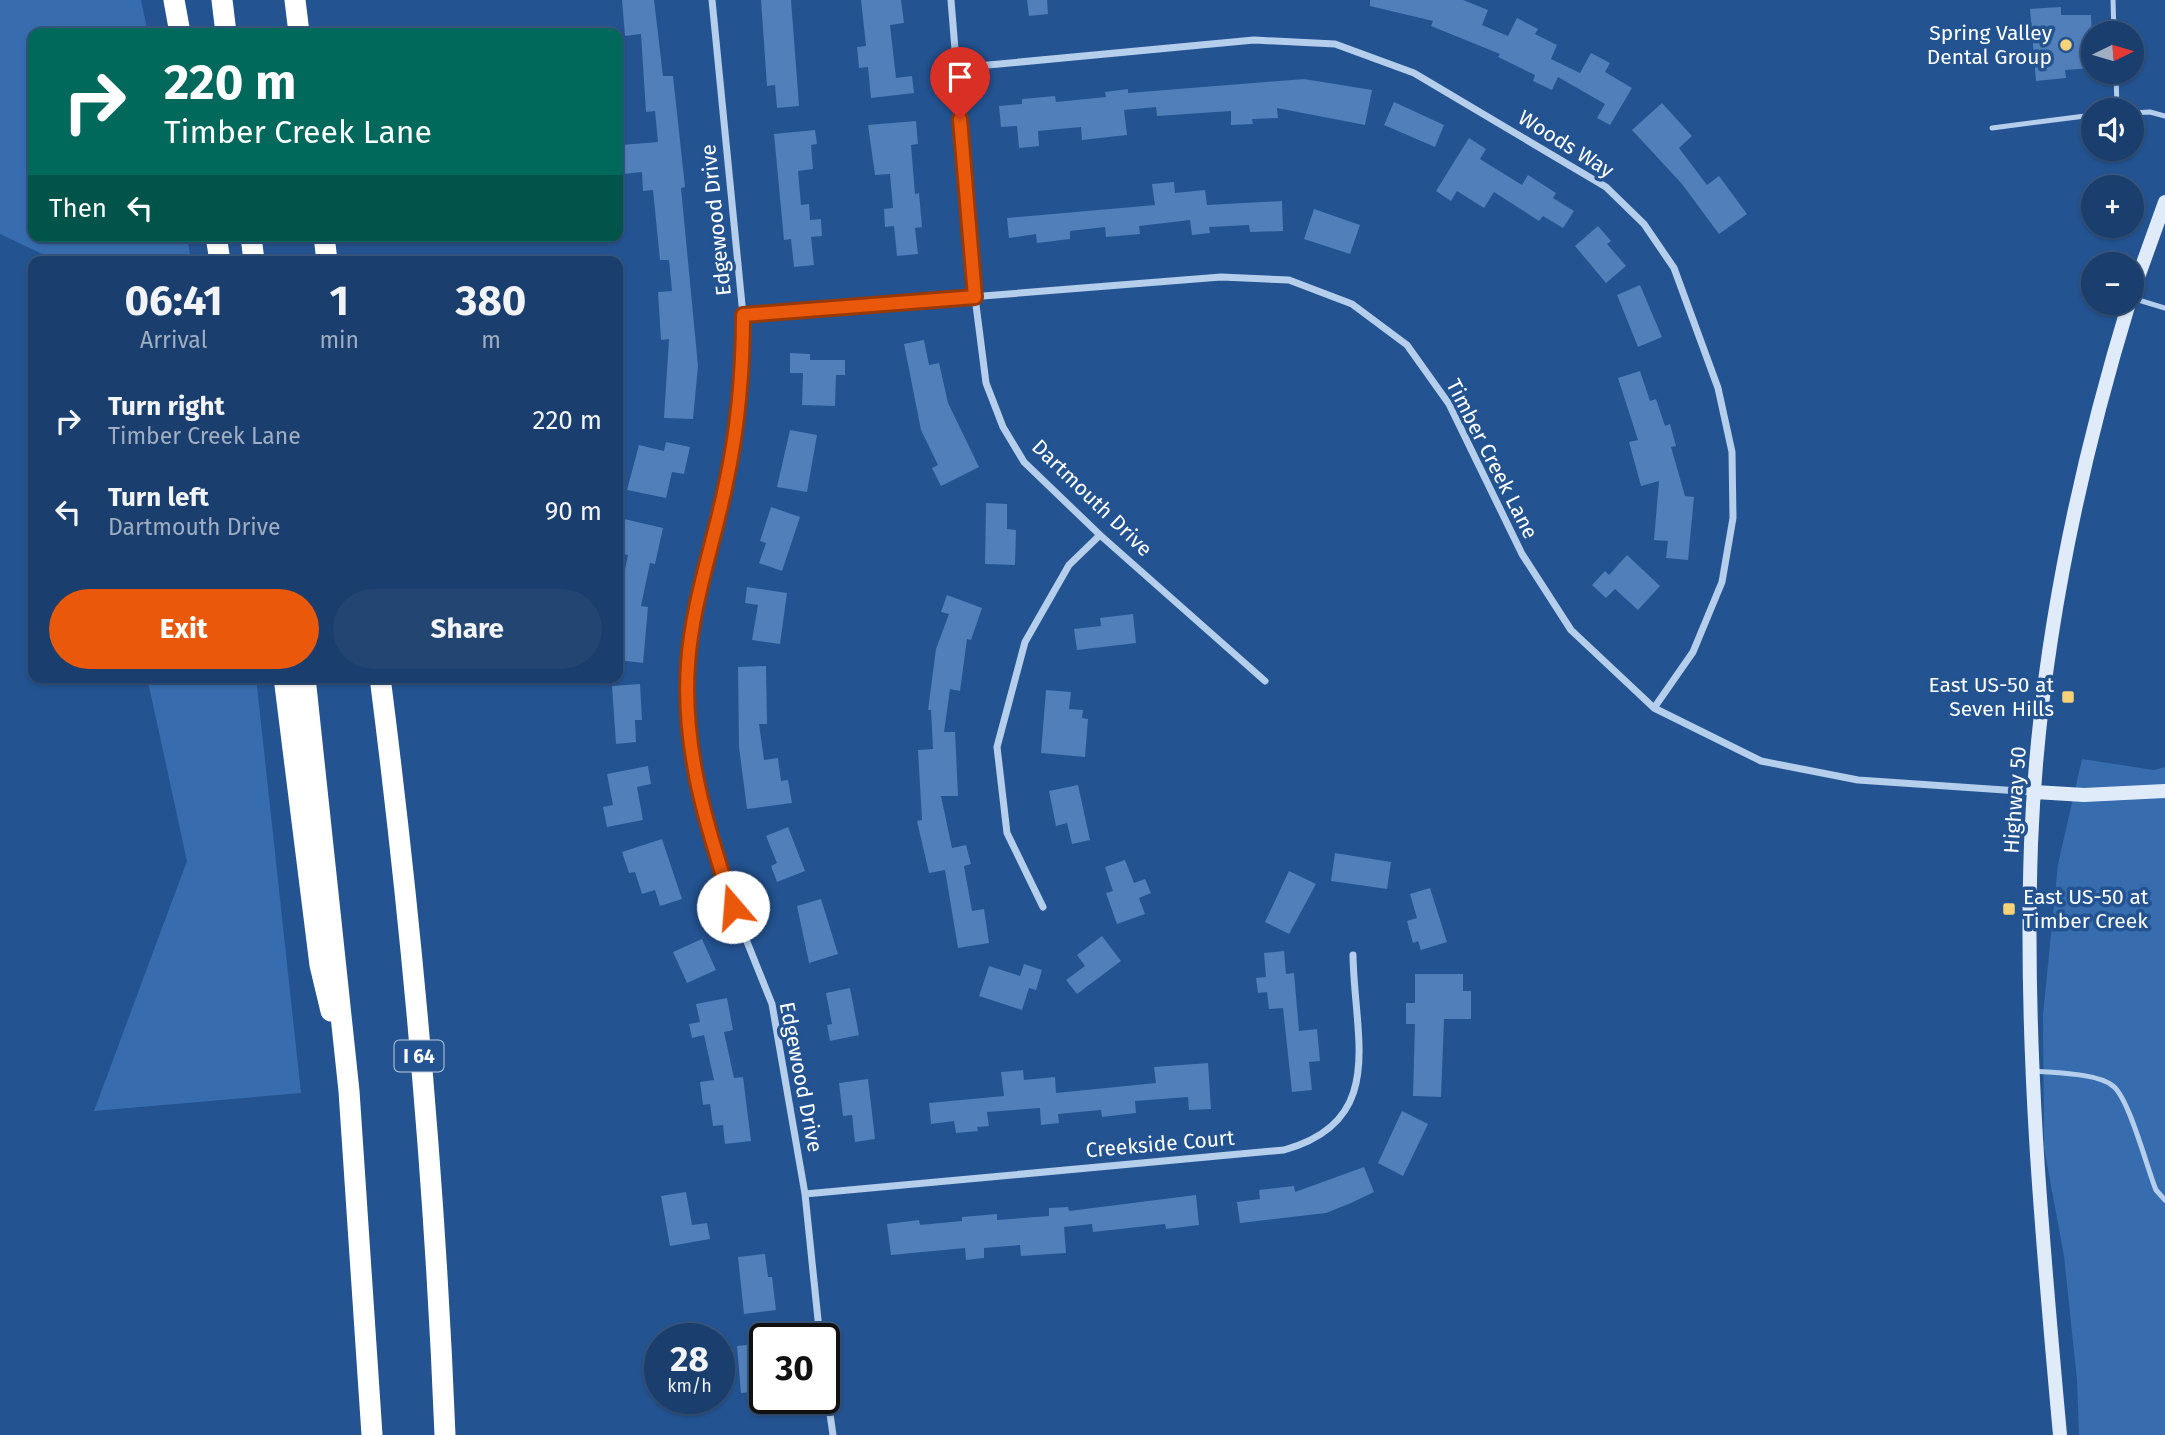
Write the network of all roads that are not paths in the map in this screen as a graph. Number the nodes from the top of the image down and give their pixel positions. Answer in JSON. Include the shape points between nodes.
{"nodes":[{"id":1,"x":174,"y":0,"type":"edge"},
{"id":2,"x":222,"y":0,"type":"edge"},
{"id":3,"x":295,"y":0,"type":"edge"},
{"id":4,"x":712,"y":0,"type":"edge"},
{"id":5,"x":951,"y":0,"type":"edge"},
{"id":6,"x":2113,"y":0,"type":"edge"},
{"id":7,"x":2114,"y":21,"type":"edge"},
{"id":8,"x":179,"y":28,"type":"edge"},
{"id":9,"x":225,"y":28,"type":"edge"},
{"id":10,"x":298,"y":28,"type":"edge"},
{"id":11,"x":956,"y":68,"type":"junction"},
{"id":12,"x":2144,"y":112,"type":"edge"},
{"id":13,"x":2165,"y":116,"type":"edge"},
{"id":14,"x":2081,"y":117,"type":"edge"},
{"id":15,"x":1992,"y":128,"type":"dead end"},
{"id":16,"x":2165,"y":202,"type":"edge"},
{"id":17,"x":2144,"y":261,"type":"edge"},
{"id":18,"x":975,"y":297,"type":"junction"},
{"id":19,"x":2144,"y":302,"type":"edge"},
{"id":20,"x":2165,"y":308,"type":"edge"},
{"id":21,"x":743,"y":315,"type":"junction"},
{"id":22,"x":2126,"y":315,"type":"edge"},
{"id":23,"x":1100,"y":535,"type":"junction"},
{"id":24,"x":1265,"y":681,"type":"dead end"},
{"id":25,"x":285,"y":683,"type":"edge"},
{"id":26,"x":306,"y":683,"type":"edge"},
{"id":27,"x":381,"y":683,"type":"edge"},
{"id":28,"x":1654,"y":708,"type":"junction"},
{"id":29,"x":2165,"y":791,"type":"edge"},
{"id":30,"x":2035,"y":792,"type":"junction"},
{"id":31,"x":1043,"y":907,"type":"dead end"},
{"id":32,"x":1353,"y":955,"type":"dead end"},
{"id":33,"x":2031,"y":1071,"type":"junction"},
{"id":34,"x":349,"y":1091,"type":"junction"},
{"id":35,"x":805,"y":1194,"type":"junction"},
{"id":36,"x":2165,"y":1200,"type":"edge"},
{"id":37,"x":818,"y":1323,"type":"edge"},
{"id":38,"x":830,"y":1414,"type":"edge"},
{"id":39,"x":372,"y":1435,"type":"edge"},
{"id":40,"x":445,"y":1435,"type":"edge"},
{"id":41,"x":833,"y":1435,"type":"edge"},
{"id":42,"x":2060,"y":1435,"type":"edge"}],
"edges":[{"from":1,"to":8,"type":"highway"},
{"from":2,"to":9,"type":"highway"},
{"from":3,"to":10,"type":"highway"},
{"from":4,"to":21,"type":"street","name":"Edgewood Drive"},
{"from":5,"to":11,"type":"street","name":"Dartmouth Drive"},
{"from":6,"to":7,"type":"lane"},
{"from":11,"to":18,"type":"street","name":"Dartmouth Drive"},
{"from":11,"to":28,"type":"street","name":"Woods Way","via":[[1254,40],[1335,44],[1414,73],[1606,187],[1644,224],[1674,268],[1718,388],[1732,452],[1733,518],[1722,582],[1693,652]]},
{"from":12,"to":13,"type":"lane"},
{"from":14,"to":15,"type":"lane"},
{"from":16,"to":17,"type":"main road","name":"Highway 50"},
{"from":18,"to":21,"type":"street","name":"Timber Creek Lane"},
{"from":18,"to":23,"type":"street","name":"Dartmouth Drive","via":[[986,383],[1003,427],[1024,462]]},
{"from":18,"to":28,"type":"street","name":"Timber Creek Lane","via":[[1221,277],[1289,280],[1352,304],[1407,345],[1449,404],[1522,554],[1571,630]]},
{"from":19,"to":20,"type":"lane"},
{"from":21,"to":35,"type":"street","name":"Edgewood Drive","via":[[742,375],[727,481],[694,624],[687,703],[701,810],[772,1004]]},
{"from":22,"to":30,"type":"main road","name":"Highway 50","via":[[2079,491],[2053,631]]},
{"from":23,"to":24,"type":"street","name":"Dartmouth Drive"},
{"from":23,"to":31,"type":"street","via":[[1069,565],[1025,642],[997,747],[1007,833]]},
{"from":25,"to":34,"type":"highway","via":[[320,965]]},
{"from":26,"to":34,"type":"highway"},
{"from":27,"to":40,"type":"highway","number":"I 64","via":[[409,930]]},
{"from":28,"to":30,"type":"street","name":"Timber Creek Lane","via":[[1762,761],[1858,779]]},
{"from":29,"to":30,"type":"main road"},
{"from":30,"to":33,"type":"main road","name":"Highway 50","via":[[2029,959]]},
{"from":32,"to":35,"type":"street","name":"Creekside Court","via":[[1359,1062],[1355,1094],[1339,1121],[1313,1142],[1284,1150]]},
{"from":33,"to":36,"type":"lane","via":[[2091,1077],[2113,1085],[2130,1112],[2156,1190]]},
{"from":33,"to":42,"type":"main road","name":"Highway 50"},
{"from":34,"to":39,"type":"highway"},
{"from":35,"to":37,"type":"street","name":"Edgewood Drive"},
{"from":38,"to":41,"type":"street"}]}
